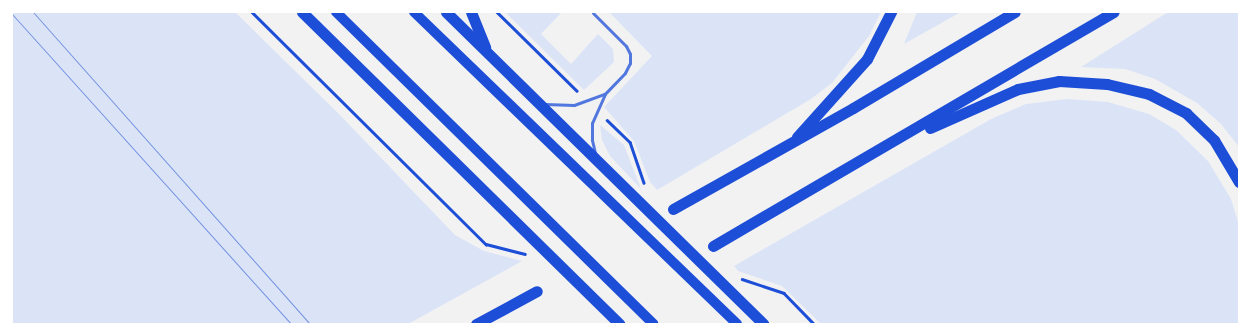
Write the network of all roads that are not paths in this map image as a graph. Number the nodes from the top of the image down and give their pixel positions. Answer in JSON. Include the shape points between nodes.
{"nodes":[{"id":1,"x":302,"y":12,"type":"edge"},
{"id":2,"x":336,"y":12,"type":"edge"},
{"id":3,"x":414,"y":12,"type":"edge"},
{"id":4,"x":446,"y":12,"type":"edge"},
{"id":5,"x":471,"y":12,"type":"edge"},
{"id":6,"x":891,"y":12,"type":"edge"},
{"id":7,"x":1015,"y":12,"type":"edge"},
{"id":8,"x":1114,"y":12,"type":"edge"},
{"id":9,"x":593,"y":13,"type":"edge"},
{"id":10,"x":488,"y":53,"type":"junction"},
{"id":11,"x":605,"y":94,"type":"junction"},
{"id":12,"x":540,"y":104,"type":"junction"},
{"id":13,"x":791,"y":144,"type":"junction"},
{"id":14,"x":878,"y":151,"type":"junction"},
{"id":15,"x":597,"y":160,"type":"junction"},
{"id":16,"x":1239,"y":182,"type":"edge"},
{"id":17,"x":673,"y":209,"type":"dead end"},
{"id":18,"x":713,"y":246,"type":"dead end"},
{"id":19,"x":537,"y":291,"type":"dead end"},
{"id":20,"x":476,"y":324,"type":"edge"},
{"id":21,"x":619,"y":324,"type":"edge"},
{"id":22,"x":654,"y":324,"type":"edge"},
{"id":23,"x":737,"y":324,"type":"edge"},
{"id":24,"x":764,"y":324,"type":"edge"}],
"edges":[{"from":1,"to":21,"type":"highway"},
{"from":2,"to":22,"type":"main road"},
{"from":3,"to":23,"type":"main road"},
{"from":4,"to":10,"type":"highway"},
{"from":5,"to":10,"type":"highway"},
{"from":6,"to":13,"type":"highway","via":[[867,60]]},
{"from":7,"to":13,"type":"highway"},
{"from":8,"to":14,"type":"highway"},
{"from":9,"to":11,"type":"lane","via":[[626,46],[630,54],[630,63],[625,73]]},
{"from":10,"to":12,"type":"highway"},
{"from":11,"to":12,"type":"lane","via":[[568,105]]},
{"from":11,"to":15,"type":"lane","via":[[596,109],[592,123],[592,140]]},
{"from":12,"to":15,"type":"highway"},
{"from":13,"to":17,"type":"highway"},
{"from":14,"to":16,"type":"highway","via":[[1018,89],[1059,81],[1107,84],[1149,94],[1186,113],[1214,140]]},
{"from":14,"to":18,"type":"highway"},
{"from":15,"to":24,"type":"highway"},
{"from":19,"to":20,"type":"highway"}]}
